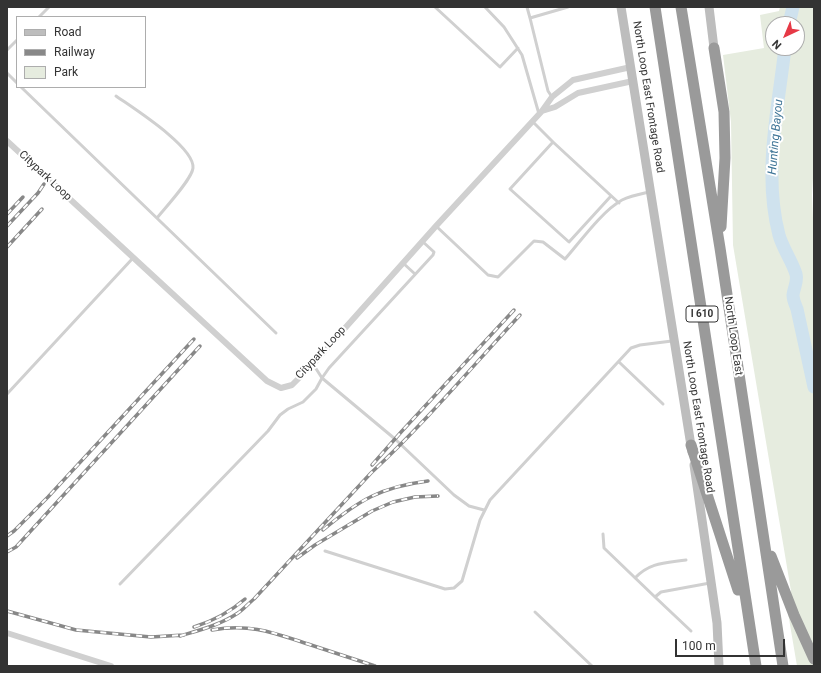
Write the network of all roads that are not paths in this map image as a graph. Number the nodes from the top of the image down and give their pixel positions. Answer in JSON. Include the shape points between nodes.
{"nodes":[{"id":1,"x":49,"y":7,"type":"edge"},
{"id":2,"x":435,"y":7,"type":"edge"},
{"id":3,"x":484,"y":7,"type":"edge"},
{"id":4,"x":527,"y":7,"type":"edge"},
{"id":5,"x":568,"y":7,"type":"edge"},
{"id":6,"x":621,"y":7,"type":"edge"},
{"id":7,"x":655,"y":7,"type":"edge"},
{"id":8,"x":681,"y":7,"type":"edge"},
{"id":9,"x":708,"y":7,"type":"edge"},
{"id":10,"x":40,"y":16,"type":"edge"},
{"id":11,"x":530,"y":18,"type":"junction"},
{"id":12,"x":16,"y":41,"type":"edge"},
{"id":13,"x":518,"y":48,"type":"junction"},
{"id":14,"x":714,"y":48,"type":"joint"},
{"id":15,"x":7,"y":50,"type":"edge"},
{"id":16,"x":631,"y":67,"type":"junction"},
{"id":17,"x":7,"y":73,"type":"edge"},
{"id":18,"x":633,"y":81,"type":"junction"},
{"id":19,"x":16,"y":82,"type":"edge"},
{"id":20,"x":22,"y":88,"type":"edge"},
{"id":21,"x":116,"y":96,"type":"dead end"},
{"id":22,"x":552,"y":97,"type":"junction"},
{"id":23,"x":540,"y":113,"type":"junction"},
{"id":24,"x":532,"y":122,"type":"junction"},
{"id":25,"x":7,"y":141,"type":"edge"},
{"id":26,"x":553,"y":142,"type":"junction"},
{"id":27,"x":650,"y":192,"type":"junction"},
{"id":28,"x":612,"y":196,"type":"junction"},
{"id":29,"x":619,"y":203,"type":"junction"},
{"id":30,"x":157,"y":218,"type":"junction"},
{"id":31,"x":436,"y":226,"type":"junction"},
{"id":32,"x":422,"y":241,"type":"junction"},
{"id":33,"x":720,"y":248,"type":"junction"},
{"id":34,"x":133,"y":258,"type":"junction"},
{"id":35,"x":403,"y":263,"type":"junction"},
{"id":36,"x":415,"y":274,"type":"junction"},
{"id":37,"x":276,"y":333,"type":"dead end"},
{"id":38,"x":674,"y":341,"type":"junction"},
{"id":39,"x":619,"y":362,"type":"junction"},
{"id":40,"x":312,"y":364,"type":"junction"},
{"id":41,"x":322,"y":378,"type":"junction"},
{"id":42,"x":7,"y":394,"type":"edge"},
{"id":43,"x":663,"y":404,"type":"dead end"},
{"id":44,"x":691,"y":445,"type":"junction"},
{"id":45,"x":484,"y":510,"type":"junction"},
{"id":46,"x":603,"y":534,"type":"dead end"},
{"id":47,"x":763,"y":535,"type":"junction"},
{"id":48,"x":325,"y":551,"type":"dead end"},
{"id":49,"x":686,"y":560,"type":"dead end"},
{"id":50,"x":635,"y":578,"type":"junction"},
{"id":51,"x":711,"y":583,"type":"junction"},
{"id":52,"x":120,"y":584,"type":"dead end"},
{"id":53,"x":655,"y":597,"type":"junction"},
{"id":54,"x":535,"y":612,"type":"dead end"},
{"id":55,"x":749,"y":622,"type":"junction"},
{"id":56,"x":691,"y":631,"type":"dead end"},
{"id":57,"x":7,"y":633,"type":"edge"},
{"id":58,"x":814,"y":659,"type":"edge"},
{"id":59,"x":111,"y":666,"type":"edge"},
{"id":60,"x":592,"y":666,"type":"edge"},
{"id":61,"x":720,"y":666,"type":"edge"},
{"id":62,"x":756,"y":666,"type":"edge"},
{"id":63,"x":783,"y":666,"type":"edge"}],
"edges":[{"from":1,"to":10,"type":"lane"},
{"from":2,"to":13,"type":"lane","via":[[500,67]]},
{"from":3,"to":13,"type":"lane","via":[[504,27]]},
{"from":4,"to":11,"type":"lane"},
{"from":5,"to":11,"type":"lane"},
{"from":6,"to":16,"type":"main road","name":"North Loop East Frontage Road"},
{"from":7,"to":55,"type":"highway","number":"I 610"},
{"from":8,"to":33,"type":"highway","name":"North Loop East","number":"I 610"},
{"from":9,"to":14,"type":"main road"},
{"from":11,"to":22,"type":"lane","via":[[548,91]]},
{"from":12,"to":15,"type":"lane"},
{"from":13,"to":23,"type":"lane"},
{"from":14,"to":33,"type":"highway","via":[[724,112],[725,150]]},
{"from":16,"to":18,"type":"main road","name":"North Loop East Frontage Road"},
{"from":16,"to":22,"type":"street","name":"Citypark Loop","via":[[573,80]]},
{"from":17,"to":19,"type":"lane"},
{"from":18,"to":23,"type":"street","name":"Citypark Loop","via":[[578,93]]},
{"from":18,"to":27,"type":"main road","name":"North Loop East Frontage Road"},
{"from":20,"to":30,"type":"lane"},
{"from":21,"to":30,"type":"lane","via":[[174,138],[189,155],[193,168],[188,179]]},
{"from":22,"to":23,"type":"street","name":"Citypark Loop"},
{"from":23,"to":24,"type":"street","name":"Citypark Loop"},
{"from":24,"to":26,"type":"lane"},
{"from":24,"to":31,"type":"street","name":"Citypark Loop"},
{"from":25,"to":34,"type":"street","name":"Citypark Loop"},
{"from":26,"to":28,"type":"lane"},
{"from":26,"to":28,"type":"lane","via":[[510,189],[569,242]]},
{"from":27,"to":29,"type":"lane"},
{"from":27,"to":38,"type":"main road","name":"North Loop East Frontage Road"},
{"from":28,"to":29,"type":"lane"},
{"from":29,"to":31,"type":"lane","via":[[604,215],[565,259],[543,242],[534,241],[498,277],[488,275]]},
{"from":30,"to":37,"type":"lane"},
{"from":31,"to":32,"type":"street","name":"Citypark Loop"},
{"from":32,"to":35,"type":"street","name":"Citypark Loop"},
{"from":32,"to":36,"type":"lane","via":[[434,252]]},
{"from":33,"to":47,"type":"highway","name":"North Loop East","number":"I 610"},
{"from":34,"to":40,"type":"street","name":"Citypark Loop","via":[[266,381],[281,388],[292,385]]},
{"from":34,"to":42,"type":"lane"},
{"from":35,"to":36,"type":"lane"},
{"from":35,"to":40,"type":"street","name":"Citypark Loop"},
{"from":36,"to":41,"type":"lane"},
{"from":38,"to":39,"type":"lane","via":[[631,348]]},
{"from":38,"to":44,"type":"main road","name":"North Loop East Frontage Road"},
{"from":39,"to":43,"type":"lane"},
{"from":39,"to":45,"type":"lane","via":[[490,500]]},
{"from":40,"to":41,"type":"lane"},
{"from":41,"to":45,"type":"lane","via":[[395,439],[454,494],[469,506]]},
{"from":41,"to":52,"type":"lane","via":[[316,389],[303,402],[280,415],[268,431]]},
{"from":44,"to":51,"type":"main road","name":"North Loop East Frontage Road"},
{"from":44,"to":55,"type":"highway"},
{"from":45,"to":48,"type":"lane","via":[[462,581],[454,588],[445,589]]},
{"from":46,"to":50,"type":"lane","via":[[604,548]]},
{"from":47,"to":58,"type":"highway"},
{"from":47,"to":63,"type":"highway","name":"North Loop East","number":"I 610"},
{"from":49,"to":50,"type":"lane","via":[[652,565],[642,570]]},
{"from":50,"to":53,"type":"lane"},
{"from":51,"to":53,"type":"lane","via":[[661,592]]},
{"from":51,"to":61,"type":"main road","name":"North Loop East Frontage Road"},
{"from":53,"to":56,"type":"lane"},
{"from":54,"to":60,"type":"lane"},
{"from":55,"to":62,"type":"highway","number":"I 610"},
{"from":57,"to":59,"type":"street"}]}
